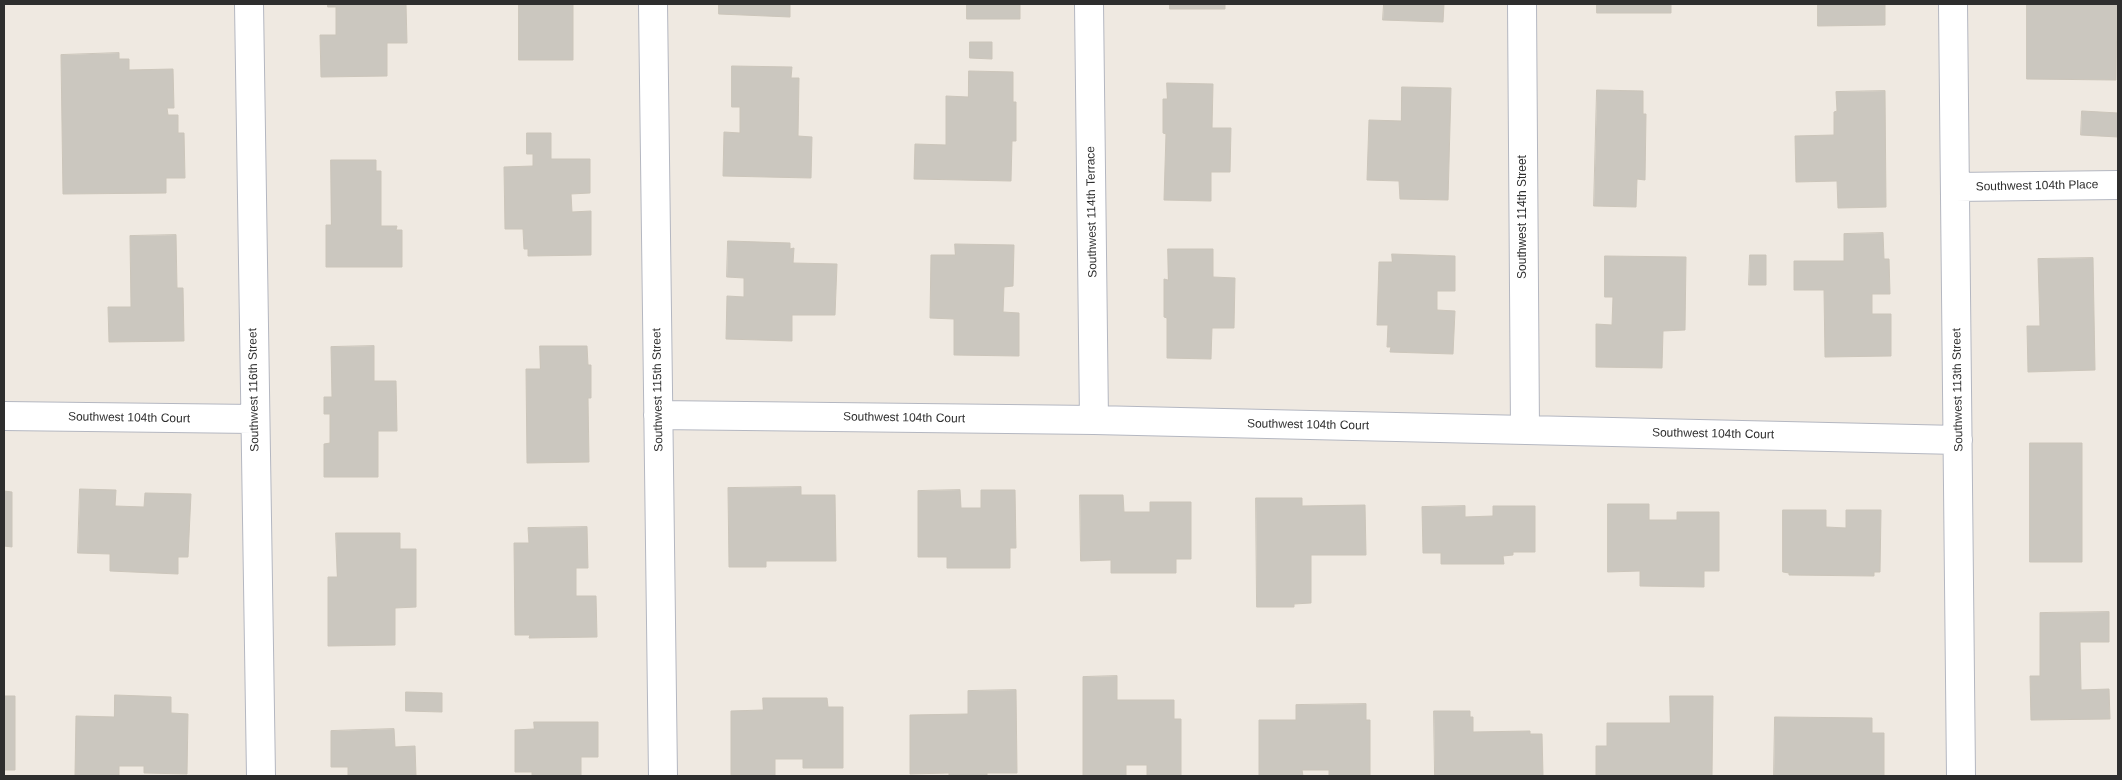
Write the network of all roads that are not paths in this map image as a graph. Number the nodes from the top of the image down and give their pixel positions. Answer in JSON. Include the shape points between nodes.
{"nodes":[{"id":1,"x":248,"y":4,"type":"edge"},
{"id":2,"x":653,"y":4,"type":"edge"},
{"id":3,"x":1090,"y":4,"type":"edge"},
{"id":4,"x":1522,"y":4,"type":"edge"},
{"id":5,"x":1953,"y":4,"type":"edge"},
{"id":6,"x":2118,"y":185,"type":"edge"},
{"id":7,"x":1955,"y":187,"type":"junction"},
{"id":8,"x":658,"y":415,"type":"junction"},
{"id":9,"x":4,"y":416,"type":"edge"},
{"id":10,"x":254,"y":419,"type":"junction"},
{"id":11,"x":1094,"y":420,"type":"junction"},
{"id":12,"x":1525,"y":430,"type":"junction"},
{"id":13,"x":1958,"y":440,"type":"junction"},
{"id":14,"x":261,"y":776,"type":"edge"},
{"id":15,"x":663,"y":776,"type":"edge"},
{"id":16,"x":1961,"y":776,"type":"edge"}],
"edges":[{"from":1,"to":10,"type":"street","name":"Southwest 116th Street"},
{"from":2,"to":8,"type":"street","name":"Southwest 115th Street"},
{"from":3,"to":11,"type":"street","name":"Southwest 114th Terrace"},
{"from":4,"to":12,"type":"street","name":"Southwest 114th Street"},
{"from":5,"to":7,"type":"street","name":"Southwest 113th Street"},
{"from":6,"to":7,"type":"street","name":"Southwest 104th Place"},
{"from":7,"to":13,"type":"street","name":"Southwest 113th Street"},
{"from":8,"to":11,"type":"street","name":"Southwest 104th Court"},
{"from":8,"to":15,"type":"street","name":"Southwest 115th Street"},
{"from":9,"to":10,"type":"street","name":"Southwest 104th Court"},
{"from":10,"to":14,"type":"street","name":"Southwest 116th Street"},
{"from":11,"to":12,"type":"street","name":"Southwest 104th Court"},
{"from":12,"to":13,"type":"street","name":"Southwest 104th Court"},
{"from":13,"to":16,"type":"street","name":"Southwest 113th Street"}]}
